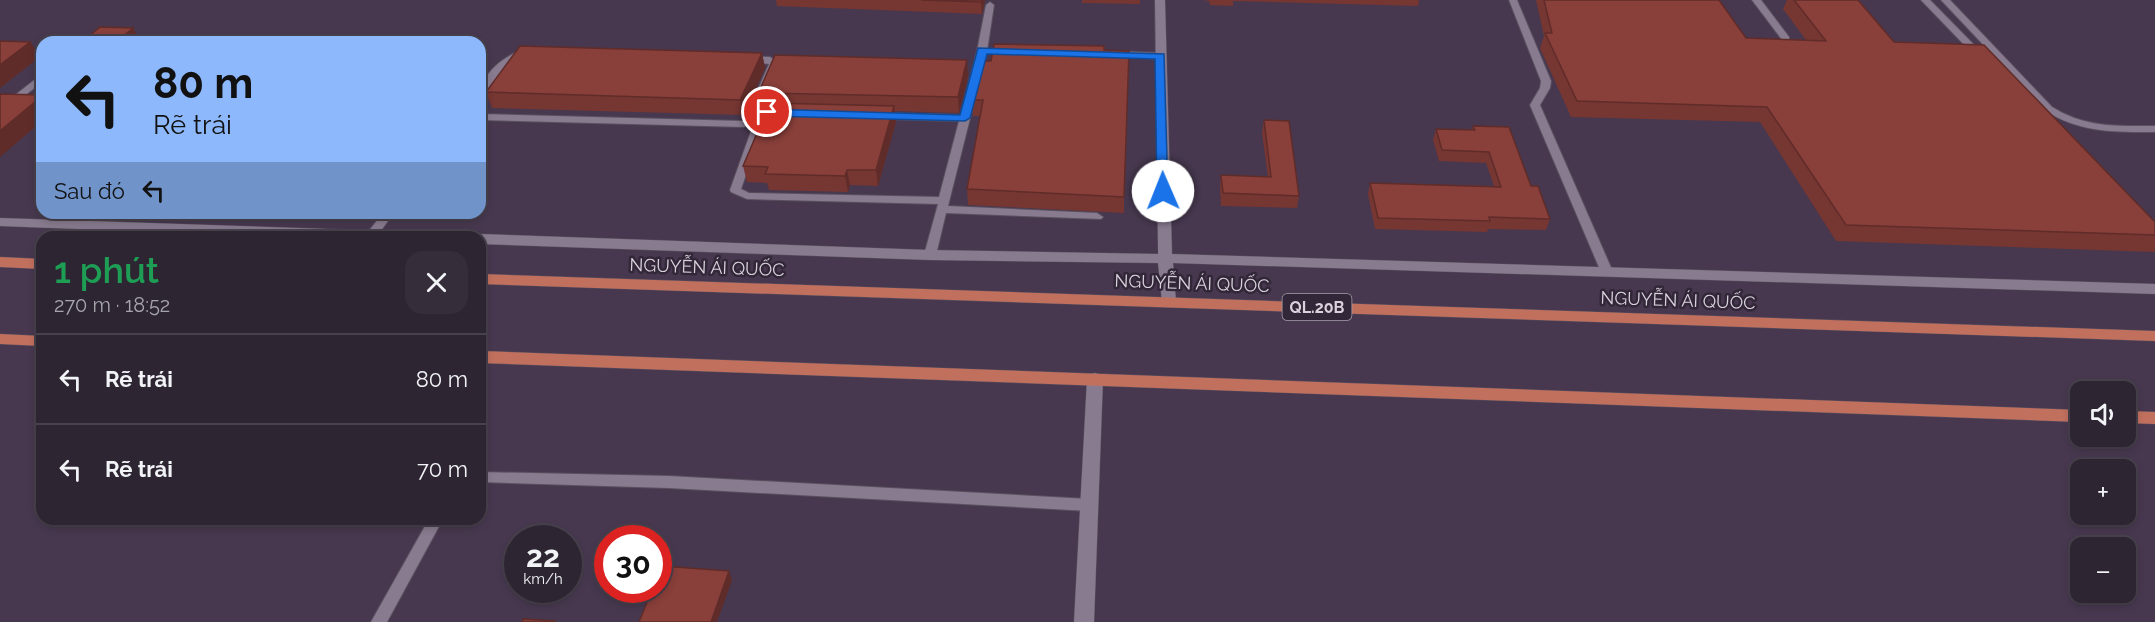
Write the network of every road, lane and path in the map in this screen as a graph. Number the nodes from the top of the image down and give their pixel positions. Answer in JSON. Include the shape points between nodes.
{"nodes":[{"id":1,"x":1160,"y":0,"type":"edge"},
{"id":2,"x":1513,"y":0,"type":"edge"},
{"id":3,"x":1756,"y":0,"type":"edge"},
{"id":4,"x":1925,"y":0,"type":"edge"},
{"id":5,"x":1945,"y":0,"type":"edge"},
{"id":6,"x":990,"y":5,"type":"dead end"},
{"id":7,"x":1786,"y":39,"type":"edge"},
{"id":8,"x":982,"y":51,"type":"junction"},
{"id":9,"x":994,"y":51,"type":"edge"},
{"id":10,"x":539,"y":52,"type":"edge"},
{"id":11,"x":1101,"y":54,"type":"edge"},
{"id":12,"x":1160,"y":56,"type":"junction"},
{"id":13,"x":736,"y":58,"type":"edge"},
{"id":14,"x":1988,"y":64,"type":"edge"},
{"id":15,"x":36,"y":82,"type":"edge"},
{"id":16,"x":486,"y":86,"type":"edge"},
{"id":17,"x":0,"y":112,"type":"edge"},
{"id":18,"x":790,"y":113,"type":"edge"},
{"id":19,"x":872,"y":116,"type":"edge"},
{"id":20,"x":486,"y":117,"type":"edge"},
{"id":21,"x":965,"y":118,"type":"junction"},
{"id":22,"x":2155,"y":129,"type":"edge"},
{"id":23,"x":943,"y":205,"type":"junction"},
{"id":24,"x":1097,"y":217,"type":"edge"},
{"id":25,"x":384,"y":219,"type":"edge"},
{"id":26,"x":0,"y":222,"type":"edge"},
{"id":27,"x":258,"y":231,"type":"edge"},
{"id":28,"x":375,"y":231,"type":"edge"},
{"id":29,"x":486,"y":239,"type":"edge"},
{"id":30,"x":930,"y":255,"type":"junction"},
{"id":31,"x":1165,"y":259,"type":"junction"},
{"id":32,"x":0,"y":262,"type":"edge"},
{"id":33,"x":36,"y":264,"type":"edge"},
{"id":34,"x":1607,"y":272,"type":"junction"},
{"id":35,"x":486,"y":279,"type":"edge"},
{"id":36,"x":2155,"y":289,"type":"edge"},
{"id":37,"x":1169,"y":302,"type":"junction"},
{"id":38,"x":2155,"y":336,"type":"edge"},
{"id":39,"x":0,"y":339,"type":"edge"},
{"id":40,"x":36,"y":341,"type":"edge"},
{"id":41,"x":486,"y":357,"type":"edge"},
{"id":42,"x":1095,"y":379,"type":"junction"},
{"id":43,"x":2070,"y":416,"type":"edge"},
{"id":44,"x":2136,"y":417,"type":"edge"},
{"id":45,"x":2155,"y":418,"type":"edge"},
{"id":46,"x":486,"y":477,"type":"edge"},
{"id":47,"x":1089,"y":505,"type":"junction"},
{"id":48,"x":433,"y":525,"type":"edge"},
{"id":49,"x":379,"y":622,"type":"edge"},
{"id":50,"x":1084,"y":622,"type":"edge"}],
"edges":[{"from":1,"to":12,"type":"street"},
{"from":2,"to":34,"type":"lane","via":[[1546,81],[1535,105]]},
{"from":3,"to":7,"type":"lane"},
{"from":4,"to":14,"type":"lane"},
{"from":5,"to":22,"type":"lane","via":[[2049,109],[2066,121],[2090,127]]},
{"from":6,"to":8,"type":"lane"},
{"from":8,"to":9,"type":"lane"},
{"from":8,"to":21,"type":"lane"},
{"from":10,"to":16,"type":"lane","via":[[516,53]]},
{"from":11,"to":12,"type":"lane"},
{"from":12,"to":31,"type":"street"},
{"from":13,"to":20,"type":"lane","via":[[774,63],[744,124]]},
{"from":15,"to":17,"type":"lane"},
{"from":18,"to":23,"type":"lane","via":[[767,112],[760,120],[735,190],[739,193]]},
{"from":19,"to":21,"type":"lane"},
{"from":21,"to":23,"type":"lane"},
{"from":23,"to":24,"type":"lane"},
{"from":23,"to":30,"type":"lane"},
{"from":25,"to":28,"type":"lane"},
{"from":26,"to":27,"type":"street"},
{"from":29,"to":30,"type":"street"},
{"from":30,"to":31,"type":"street"},
{"from":31,"to":34,"type":"street"},
{"from":31,"to":37,"type":"street"},
{"from":32,"to":33,"type":"main road"},
{"from":34,"to":36,"type":"street"},
{"from":35,"to":37,"type":"main road","name":"NGUYỄN ÁI QUỐC","number":"QL.20B"},
{"from":37,"to":38,"type":"main road","name":"NGUYỄN ÁI QUỐC","number":"QL.20B"},
{"from":39,"to":40,"type":"main road"},
{"from":41,"to":42,"type":"main road"},
{"from":42,"to":43,"type":"main road"},
{"from":42,"to":47,"type":"street"},
{"from":44,"to":45,"type":"main road"},
{"from":46,"to":47,"type":"lane","via":[[669,482]]},
{"from":47,"to":50,"type":"street"},
{"from":48,"to":49,"type":"lane"}]}
